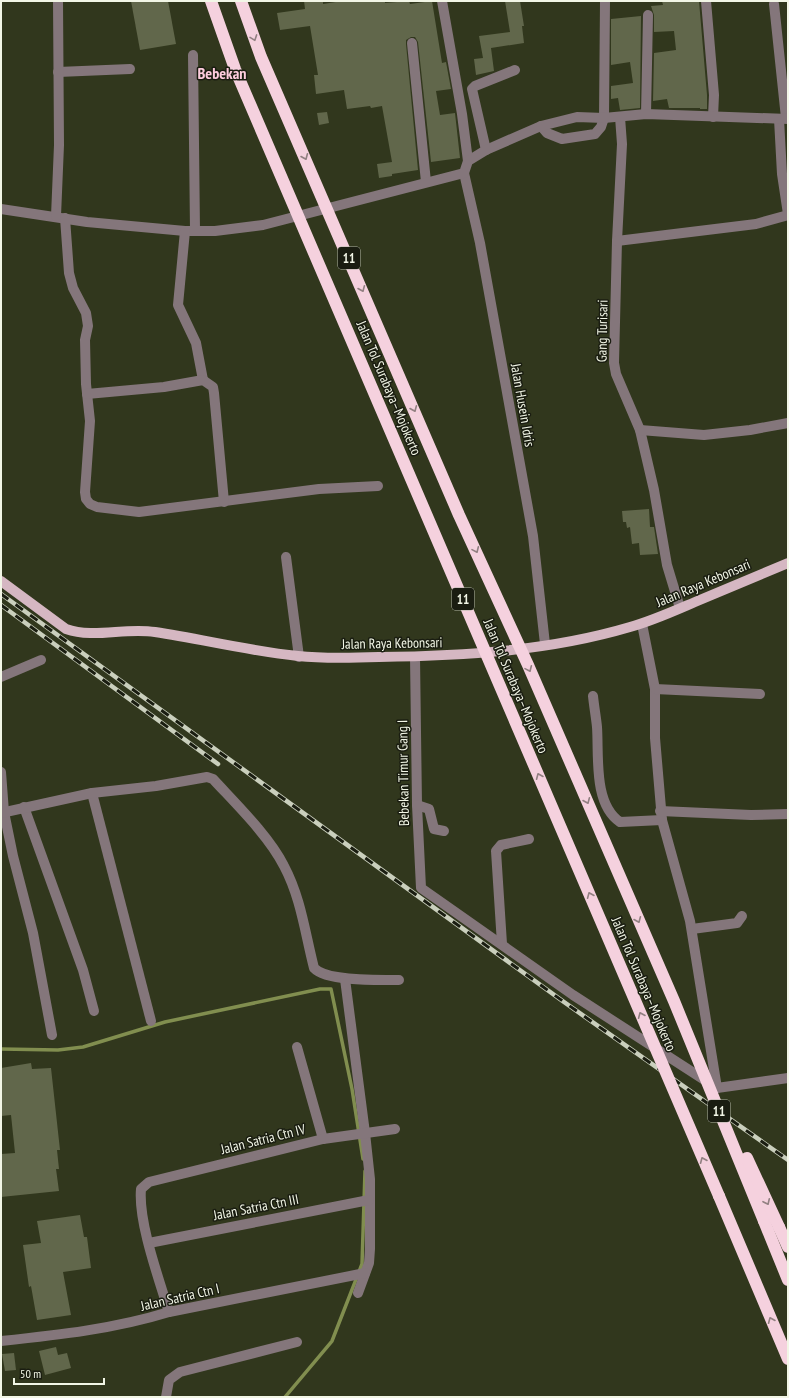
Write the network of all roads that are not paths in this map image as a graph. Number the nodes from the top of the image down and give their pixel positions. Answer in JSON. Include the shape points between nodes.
{"nodes":[{"id":1,"x":58,"y":1,"type":"edge"},
{"id":2,"x":211,"y":1,"type":"edge"},
{"id":3,"x":241,"y":1,"type":"edge"},
{"id":4,"x":442,"y":1,"type":"edge"},
{"id":5,"x":605,"y":1,"type":"edge"},
{"id":6,"x":706,"y":1,"type":"edge"},
{"id":7,"x":774,"y":4,"type":"dead end"},
{"id":8,"x":648,"y":15,"type":"dead end"},
{"id":9,"x":412,"y":44,"type":"dead end"},
{"id":10,"x":194,"y":55,"type":"dead end"},
{"id":11,"x":130,"y":69,"type":"dead end"},
{"id":12,"x":515,"y":70,"type":"dead end"},
{"id":13,"x":58,"y":72,"type":"junction"},
{"id":14,"x":646,"y":114,"type":"junction"},
{"id":15,"x":620,"y":117,"type":"junction"},
{"id":16,"x":713,"y":117,"type":"junction"},
{"id":17,"x":604,"y":118,"type":"junction"},
{"id":18,"x":784,"y":119,"type":"edge"},
{"id":19,"x":541,"y":126,"type":"junction"},
{"id":20,"x":486,"y":150,"type":"junction"},
{"id":21,"x":468,"y":161,"type":"junction"},
{"id":22,"x":464,"y":173,"type":"junction"},
{"id":23,"x":426,"y":182,"type":"junction"},
{"id":24,"x":1,"y":209,"type":"edge"},
{"id":25,"x":788,"y":215,"type":"edge"},
{"id":26,"x":61,"y":217,"type":"junction"},
{"id":27,"x":190,"y":231,"type":"junction"},
{"id":28,"x":617,"y":241,"type":"junction"},
{"id":29,"x":204,"y":380,"type":"junction"},
{"id":30,"x":87,"y":394,"type":"junction"},
{"id":31,"x":788,"y":423,"type":"edge"},
{"id":32,"x":640,"y":430,"type":"junction"},
{"id":33,"x":378,"y":486,"type":"dead end"},
{"id":34,"x":224,"y":502,"type":"junction"},
{"id":35,"x":286,"y":557,"type":"dead end"},
{"id":36,"x":788,"y":563,"type":"edge"},
{"id":37,"x":1,"y":581,"type":"edge"},
{"id":38,"x":680,"y":608,"type":"junction"},
{"id":39,"x":642,"y":624,"type":"junction"},
{"id":40,"x":545,"y":644,"type":"junction"},
{"id":41,"x":299,"y":656,"type":"junction"},
{"id":42,"x":415,"y":657,"type":"junction"},
{"id":43,"x":41,"y":660,"type":"dead end"},
{"id":44,"x":1,"y":678,"type":"edge"},
{"id":45,"x":655,"y":689,"type":"junction"},
{"id":46,"x":760,"y":694,"type":"dead end"},
{"id":47,"x":593,"y":696,"type":"dead end"},
{"id":48,"x":1,"y":772,"type":"edge"},
{"id":49,"x":92,"y":793,"type":"junction"},
{"id":50,"x":417,"y":805,"type":"junction"},
{"id":51,"x":24,"y":807,"type":"junction"},
{"id":52,"x":2,"y":812,"type":"edge"},
{"id":53,"x":788,"y":814,"type":"edge"},
{"id":54,"x":661,"y":815,"type":"junction"},
{"id":55,"x":444,"y":831,"type":"dead end"},
{"id":56,"x":529,"y":839,"type":"dead end"},
{"id":57,"x":742,"y":916,"type":"dead end"},
{"id":58,"x":692,"y":929,"type":"junction"},
{"id":59,"x":502,"y":944,"type":"junction"},
{"id":60,"x":345,"y":979,"type":"junction"},
{"id":61,"x":399,"y":980,"type":"dead end"},
{"id":62,"x":674,"y":1001,"type":"junction"},
{"id":63,"x":94,"y":1012,"type":"dead end"},
{"id":64,"x":151,"y":1021,"type":"dead end"},
{"id":65,"x":52,"y":1034,"type":"dead end"},
{"id":66,"x":297,"y":1047,"type":"dead end"},
{"id":67,"x":788,"y":1078,"type":"edge"},
{"id":68,"x":717,"y":1088,"type":"junction"},
{"id":69,"x":395,"y":1129,"type":"dead end"},
{"id":70,"x":361,"y":1134,"type":"junction"},
{"id":71,"x":323,"y":1139,"type":"junction"},
{"id":72,"x":366,"y":1200,"type":"junction"},
{"id":73,"x":149,"y":1243,"type":"junction"},
{"id":74,"x":788,"y":1247,"type":"edge"},
{"id":75,"x":360,"y":1273,"type":"junction"},
{"id":76,"x":788,"y":1280,"type":"edge"},
{"id":77,"x":358,"y":1293,"type":"dead end"},
{"id":78,"x":169,"y":1312,"type":"junction"},
{"id":79,"x":1,"y":1341,"type":"edge"},
{"id":80,"x":297,"y":1342,"type":"dead end"},
{"id":81,"x":788,"y":1359,"type":"edge"},
{"id":82,"x":166,"y":1397,"type":"edge"}],
"edges":[{"from":1,"to":13,"type":"street"},
{"from":81,"to":2,"type":"highway","name":"Jalan Tol Surabaya–Mojokerto","number":"11","one_way":true,"bridge":true,"via":[[238,76]]},
{"from":3,"to":62,"type":"highway","name":"Jalan Tol Surabaya–Mojokerto","number":"11","one_way":true,"bridge":true,"via":[[264,64]]},
{"from":4,"to":21,"type":"street"},
{"from":5,"to":17,"type":"street"},
{"from":6,"to":16,"type":"street","via":[[714,95]]},
{"from":7,"to":18,"type":"street"},
{"from":8,"to":14,"type":"street"},
{"from":9,"to":23,"type":"street"},
{"from":10,"to":27,"type":"street"},
{"from":11,"to":13,"type":"street"},
{"from":12,"to":20,"type":"street","via":[[472,89]]},
{"from":13,"to":26,"type":"street"},
{"from":14,"to":15,"type":"street"},
{"from":14,"to":16,"type":"street"},
{"from":15,"to":17,"type":"street"},
{"from":15,"to":28,"type":"street","name":"Gang Turisari","via":[[622,144]]},
{"from":16,"to":18,"type":"street"},
{"from":17,"to":19,"type":"street","via":[[577,117]]},
{"from":17,"to":19,"type":"street","via":[[595,134],[562,138],[547,133]]},
{"from":18,"to":25,"type":"street","via":[[782,174]]},
{"from":19,"to":20,"type":"street"},
{"from":20,"to":21,"type":"street"},
{"from":21,"to":22,"type":"street"},
{"from":22,"to":23,"type":"street"},
{"from":22,"to":40,"type":"street","name":"Jalan Husein Idris","via":[[480,243],[534,536]]},
{"from":23,"to":27,"type":"street","via":[[263,225],[215,231]]},
{"from":24,"to":26,"type":"street"},
{"from":25,"to":28,"type":"street","via":[[756,224]]},
{"from":26,"to":27,"type":"street"},
{"from":26,"to":30,"type":"street","via":[[72,288],[86,313],[88,326]]},
{"from":27,"to":29,"type":"street","via":[[178,305],[196,343]]},
{"from":28,"to":32,"type":"street","name":"Gang Turisari","via":[[614,363],[616,374]]},
{"from":29,"to":30,"type":"street","via":[[164,387]]},
{"from":29,"to":34,"type":"street","via":[[213,387],[214,393]]},
{"from":30,"to":34,"type":"street","via":[[90,422],[85,492],[90,504],[139,512]]},
{"from":31,"to":32,"type":"street","via":[[704,435]]},
{"from":32,"to":38,"type":"street","name":"Gang Turisari","via":[[667,564]]},
{"from":33,"to":34,"type":"street","via":[[320,488]]},
{"from":35,"to":41,"type":"street"},
{"from":36,"to":38,"type":"main road","name":"Jalan Raya Kebonsari"},
{"from":37,"to":41,"type":"main road","name":"Jalan Raya Kebonsari","via":[[66,629],[78,633],[112,630],[152,631],[242,649]]},
{"from":38,"to":39,"type":"main road","name":"Jalan Raya Kebonsari"},
{"from":39,"to":40,"type":"main road","name":"Jalan Raya Kebonsari"},
{"from":39,"to":45,"type":"street"},
{"from":40,"to":42,"type":"main road","name":"Jalan Raya Kebonsari","via":[[459,656]]},
{"from":41,"to":42,"type":"main road","name":"Jalan Raya Kebonsari"},
{"from":42,"to":50,"type":"street","name":"Bebekan Timur Gang I"},
{"from":43,"to":44,"type":"street"},
{"from":45,"to":46,"type":"street"},
{"from":45,"to":54,"type":"street","via":[[655,738]]},
{"from":47,"to":54,"type":"street","via":[[600,782],[602,794],[611,814],[620,822]]},
{"from":48,"to":52,"type":"street"},
{"from":49,"to":51,"type":"street"},
{"from":49,"to":60,"type":"street","via":[[156,786],[200,777],[213,779],[284,865],[300,905],[314,968],[319,974]]},
{"from":49,"to":64,"type":"street"},
{"from":50,"to":55,"type":"street","via":[[429,809],[434,829]]},
{"from":50,"to":59,"type":"street","name":"Bebekan Timur Gang I","via":[[422,888]]},
{"from":51,"to":52,"type":"street"},
{"from":51,"to":63,"type":"street","via":[[84,970]]},
{"from":52,"to":65,"type":"street","via":[[33,933]]},
{"from":53,"to":54,"type":"street"},
{"from":54,"to":58,"type":"street"},
{"from":56,"to":59,"type":"street","via":[[501,845],[496,851]]},
{"from":57,"to":58,"type":"street","via":[[736,923]]},
{"from":58,"to":68,"type":"street"},
{"from":59,"to":68,"type":"street","via":[[574,995]]},
{"from":60,"to":61,"type":"street"},
{"from":60,"to":70,"type":"street"},
{"from":62,"to":74,"type":"highway","one_way":true,"bridge":true},
{"from":62,"to":76,"type":"highway","number":"11","bridge":true},
{"from":66,"to":71,"type":"street"},
{"from":67,"to":68,"type":"street"},
{"from":69,"to":70,"type":"street","name":"Jalan Satria Ctn IV"},
{"from":70,"to":71,"type":"street","name":"Jalan Satria Ctn IV"},
{"from":70,"to":72,"type":"street","via":[[370,1180]]},
{"from":71,"to":73,"type":"street","name":"Jalan Satria Ctn IV","via":[[149,1182],[141,1188],[140,1198]]},
{"from":72,"to":73,"type":"street","name":"Jalan Satria Ctn III"},
{"from":72,"to":75,"type":"street","via":[[370,1249]]},
{"from":73,"to":78,"type":"street"},
{"from":75,"to":77,"type":"street"},
{"from":75,"to":78,"type":"street","name":"Jalan Satria Ctn I"},
{"from":78,"to":79,"type":"street","name":"Jalan Satria Ctn I","via":[[138,1322],[104,1328]]},
{"from":80,"to":82,"type":"street","via":[[180,1372],[169,1380]]}]}
